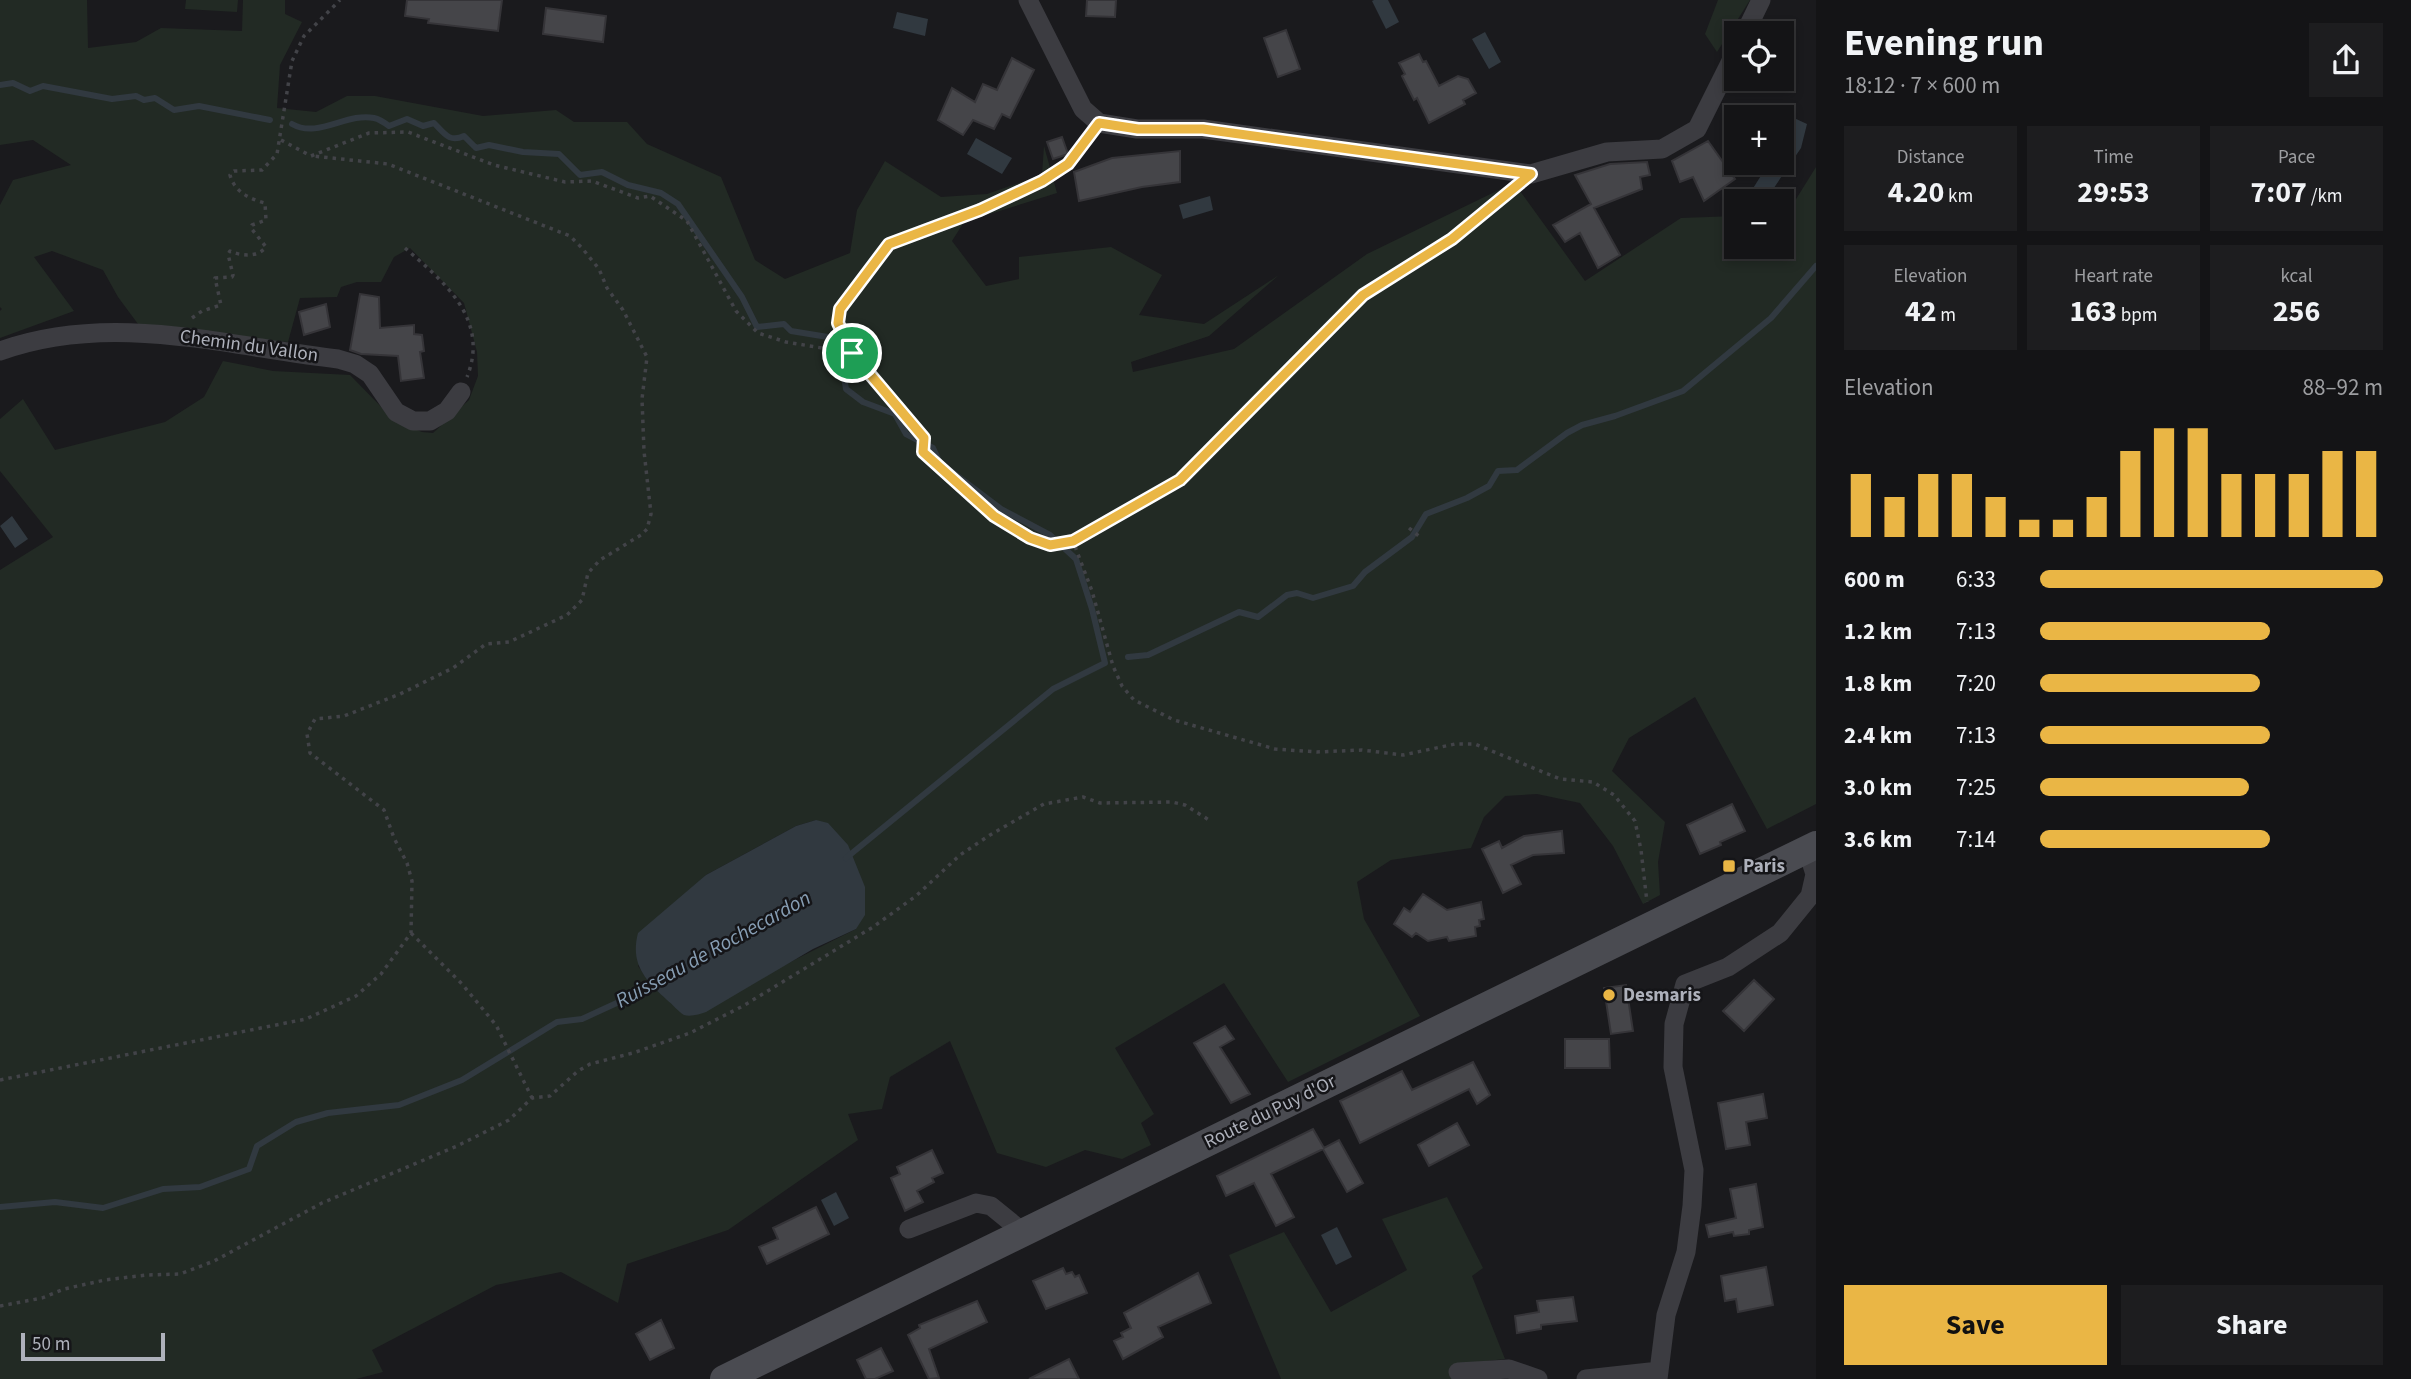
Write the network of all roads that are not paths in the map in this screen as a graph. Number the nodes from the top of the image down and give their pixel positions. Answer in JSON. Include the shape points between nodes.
{"nodes":[{"id":1,"x":1028,"y":0,"type":"edge"},
{"id":2,"x":1761,"y":0,"type":"edge"},
{"id":3,"x":1751,"y":21,"type":"edge"},
{"id":4,"x":1724,"y":75,"type":"edge"},
{"id":5,"x":0,"y":351,"type":"edge"},
{"id":6,"x":461,"y":392,"type":"road end"},
{"id":7,"x":1812,"y":847,"type":"edge"},
{"id":8,"x":909,"y":1229,"type":"dead end"},
{"id":9,"x":1024,"y":1233,"type":"junction"},
{"id":10,"x":1458,"y":1372,"type":"dead end"},
{"id":11,"x":1659,"y":1375,"type":"edge"},
{"id":12,"x":724,"y":1379,"type":"edge"},
{"id":13,"x":1538,"y":1379,"type":"edge"},
{"id":14,"x":1586,"y":1379,"type":"edge"}],
"edges":[{"from":1,"to":4,"type":"street","via":[[1083,109],[1099,123],[1138,129],[1203,129],[1531,174],[1607,152],[1662,149],[1697,129]]},
{"from":2,"to":3,"type":"street"},
{"from":5,"to":6,"type":"street","name":"Chemin du Vallon","via":[[84,332],[142,332],[338,359],[370,374],[396,412],[413,421],[430,421],[447,411]]},
{"from":7,"to":9,"type":"main road","name":"Route du Puy d'Or"},
{"from":7,"to":11,"type":"street","via":[[1815,874],[1810,896],[1780,933],[1728,967],[1685,984],[1674,1024],[1673,1067],[1694,1170],[1692,1206],[1686,1252],[1666,1315]]},
{"from":8,"to":9,"type":"street","via":[[976,1203],[991,1206]]},
{"from":9,"to":12,"type":"main road","name":"Route du Puy d'Or"},
{"from":10,"to":13,"type":"street","via":[[1509,1369]]},
{"from":11,"to":14,"type":"street"}]}
